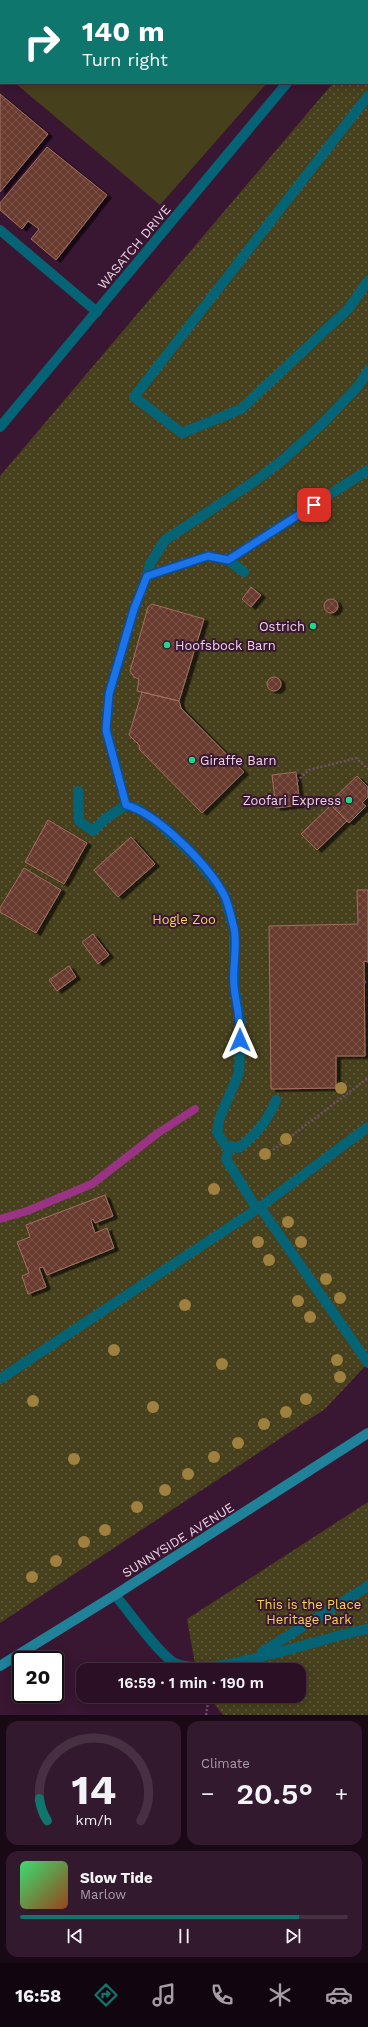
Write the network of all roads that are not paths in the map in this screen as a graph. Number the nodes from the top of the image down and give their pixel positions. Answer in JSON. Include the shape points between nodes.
{"nodes":[{"id":1,"x":286,"y":84,"type":"edge"},
{"id":2,"x":368,"y":96,"type":"edge"},
{"id":3,"x":0,"y":230,"type":"edge"},
{"id":4,"x":368,"y":281,"type":"edge"},
{"id":5,"x":97,"y":312,"type":"junction"},
{"id":6,"x":368,"y":371,"type":"edge"},
{"id":7,"x":0,"y":427,"type":"edge"},
{"id":8,"x":368,"y":470,"type":"edge"},
{"id":9,"x":228,"y":560,"type":"junction"},
{"id":10,"x":244,"y":572,"type":"dead end"},
{"id":11,"x":147,"y":576,"type":"junction"},
{"id":12,"x":78,"y":791,"type":"dead end"},
{"id":13,"x":126,"y":805,"type":"junction"},
{"id":14,"x":276,"y":1100,"type":"dead end"},
{"id":15,"x":368,"y":1127,"type":"edge"},
{"id":16,"x":230,"y":1146,"type":"junction"},
{"id":17,"x":258,"y":1208,"type":"junction"},
{"id":18,"x":368,"y":1363,"type":"edge"},
{"id":19,"x":0,"y":1379,"type":"edge"},
{"id":20,"x":368,"y":1433,"type":"edge"},
{"id":21,"x":368,"y":1586,"type":"edge"},
{"id":22,"x":115,"y":1595,"type":"junction"},
{"id":23,"x":368,"y":1629,"type":"edge"},
{"id":24,"x":252,"y":1658,"type":"junction"},
{"id":25,"x":0,"y":1666,"type":"edge"}],
"edges":[{"from":1,"to":5,"type":"street","name":"WASATCH DRIVE"},
{"from":2,"to":4,"type":"street","via":[[134,397],[182,433],[240,409],[349,308]]},
{"from":3,"to":5,"type":"street"},
{"from":5,"to":7,"type":"street","name":"WASATCH DRIVE"},
{"from":6,"to":11,"type":"street","via":[[359,385],[324,422],[284,459],[166,540],[150,564]]},
{"from":8,"to":9,"type":"street"},
{"from":9,"to":10,"type":"street"},
{"from":9,"to":11,"type":"street","via":[[208,556]]},
{"from":11,"to":13,"type":"street","via":[[134,609],[109,694],[106,730]]},
{"from":12,"to":13,"type":"street","via":[[79,821],[93,830],[105,818]]},
{"from":13,"to":16,"type":"street","via":[[137,808],[162,826],[196,856],[224,894],[234,930],[234,985],[241,1025],[239,1072],[220,1117],[217,1132],[225,1145]]},
{"from":14,"to":16,"type":"street","via":[[271,1114],[256,1134],[238,1148]]},
{"from":15,"to":17,"type":"street"},
{"from":16,"to":17,"type":"street","via":[[226,1159]]},
{"from":17,"to":18,"type":"street"},
{"from":17,"to":19,"type":"street"},
{"from":20,"to":22,"type":"main road","name":"SUNNYSIDE AVENUE"},
{"from":21,"to":24,"type":"street"},
{"from":22,"to":24,"type":"street","via":[[164,1655],[175,1663],[204,1668]]},
{"from":22,"to":25,"type":"main road","name":"SUNNYSIDE AVENUE"},
{"from":23,"to":24,"type":"street"}]}
